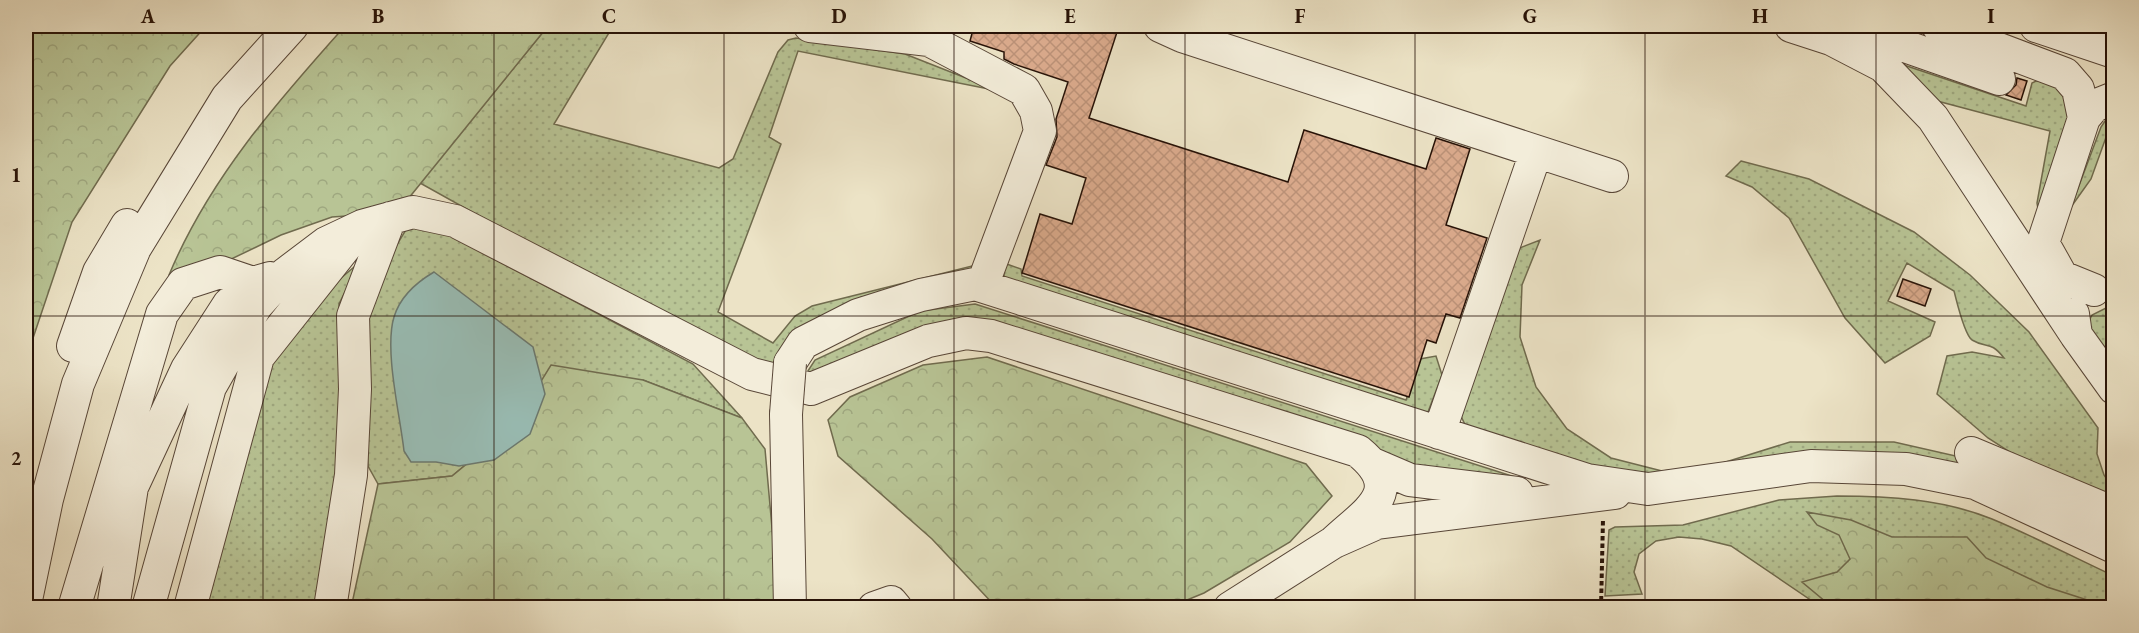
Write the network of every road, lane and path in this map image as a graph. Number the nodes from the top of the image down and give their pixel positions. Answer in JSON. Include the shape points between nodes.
{"nodes":[{"id":1,"x":262,"y":26,"type":"edge"},
{"id":2,"x":292,"y":26,"type":"edge"},
{"id":3,"x":810,"y":26,"type":"edge"},
{"id":4,"x":1160,"y":26,"type":"edge"},
{"id":5,"x":1791,"y":26,"type":"edge"},
{"id":6,"x":1864,"y":26,"type":"edge"},
{"id":7,"x":1938,"y":26,"type":"edge"},
{"id":8,"x":2036,"y":26,"type":"edge"},
{"id":9,"x":2108,"y":26,"type":"edge"},
{"id":10,"x":2114,"y":27,"type":"edge"},
{"id":11,"x":918,"y":32,"type":"edge"},
{"id":12,"x":2114,"y":52,"type":"edge"},
{"id":13,"x":1999,"y":79,"type":"dead end"},
{"id":14,"x":2114,"y":98,"type":"edge"},
{"id":15,"x":2084,"y":118,"type":"junction"},
{"id":16,"x":1536,"y":152,"type":"junction"},
{"id":17,"x":1612,"y":176,"type":"dead end"},
{"id":18,"x":376,"y":222,"type":"junction"},
{"id":19,"x":253,"y":283,"type":"junction"},
{"id":20,"x":295,"y":284,"type":"junction"},
{"id":21,"x":982,"y":286,"type":"junction"},
{"id":22,"x":2104,"y":293,"type":"edge"},
{"id":23,"x":2076,"y":335,"type":"junction"},
{"id":24,"x":2114,"y":388,"type":"edge"},
{"id":25,"x":1439,"y":433,"type":"junction"},
{"id":26,"x":1971,"y":453,"type":"dead end"},
{"id":27,"x":1375,"y":465,"type":"junction"},
{"id":28,"x":1648,"y":489,"type":"junction"},
{"id":29,"x":1604,"y":494,"type":"junction"},
{"id":30,"x":1562,"y":499,"type":"junction"},
{"id":31,"x":26,"y":508,"type":"edge"},
{"id":32,"x":2114,"y":513,"type":"edge"},
{"id":33,"x":1334,"y":542,"type":"junction"},
{"id":34,"x":2114,"y":547,"type":"edge"},
{"id":35,"x":26,"y":600,"type":"edge"},
{"id":36,"x":74,"y":608,"type":"edge"},
{"id":37,"x":113,"y":608,"type":"edge"},
{"id":38,"x":148,"y":608,"type":"edge"},
{"id":39,"x":164,"y":608,"type":"edge"},
{"id":40,"x":190,"y":608,"type":"edge"},
{"id":41,"x":330,"y":608,"type":"edge"},
{"id":42,"x":790,"y":608,"type":"edge"},
{"id":43,"x":874,"y":608,"type":"edge"},
{"id":44,"x":896,"y":608,"type":"edge"},
{"id":45,"x":1230,"y":608,"type":"edge"},
{"id":46,"x":1601,"y":608,"type":"edge"}],
"edges":[{"from":1,"to":31,"type":"lane","via":[[208,92],[99,272],[52,403]]},
{"from":2,"to":35,"type":"lane","via":[[227,98],[135,248],[78,384],[47,499]]},
{"from":3,"to":11,"type":"lane"},
{"from":4,"to":16,"type":"lane"},
{"from":5,"to":23,"type":"lane","via":[[1831,39],[1883,66],[1933,118]]},
{"from":6,"to":13,"type":"lane","via":[[1873,35]]},
{"from":7,"to":15,"type":"lane","via":[[2065,74],[2078,89]]},
{"from":8,"to":12,"type":"lane"},
{"from":9,"to":10,"type":"lane"},
{"from":11,"to":21,"type":"lane","via":[[1024,90],[1036,111],[1040,131]]},
{"from":14,"to":15,"type":"lane","via":[[2094,106]]},
{"from":15,"to":22,"type":"lane","via":[[2043,243],[2062,277]]},
{"from":16,"to":17,"type":"lane"},
{"from":16,"to":25,"type":"lane"},
{"from":18,"to":20,"type":"lane","via":[[326,243]]},
{"from":18,"to":27,"type":"lane","via":[[413,212],[455,221],[752,374],[811,389],[928,340],[966,333],[991,336],[1358,451]]},
{"from":18,"to":41,"type":"lane","via":[[353,316],[351,475]]},
{"from":19,"to":20,"type":"lane"},
{"from":19,"to":36,"type":"lane","via":[[220,272],[183,284],[162,314]]},
{"from":19,"to":37,"type":"lane","via":[[229,304],[194,358],[132,487]]},
{"from":20,"to":38,"type":"lane","via":[[256,306],[210,387]]},
{"from":20,"to":39,"type":"lane","via":[[266,316],[228,385]]},
{"from":20,"to":40,"type":"lane","via":[[258,357]]},
{"from":21,"to":25,"type":"lane"},
{"from":21,"to":42,"type":"lane","bridge":true,"via":[[975,284],[921,295],[858,315],[803,343],[790,363],[786,414]]},
{"from":22,"to":23,"type":"lane","via":[[2082,293],[2073,311]]},
{"from":23,"to":24,"type":"lane"},
{"from":25,"to":28,"type":"lane","via":[[1587,480]]},
{"from":26,"to":32,"type":"lane"},
{"from":27,"to":30,"type":"lane","via":[[1410,480]]},
{"from":27,"to":33,"type":"lane","via":[[1383,481],[1378,501]]},
{"from":28,"to":29,"type":"lane"},
{"from":28,"to":34,"type":"lane","via":[[1811,466],[1906,469],[1975,483]]},
{"from":29,"to":30,"type":"lane"},
{"from":29,"to":46,"type":"path"},
{"from":30,"to":33,"type":"lane","via":[[1377,523]]},
{"from":33,"to":45,"type":"lane"},
{"from":43,"to":44,"type":"lane","via":[[891,602]]}]}
